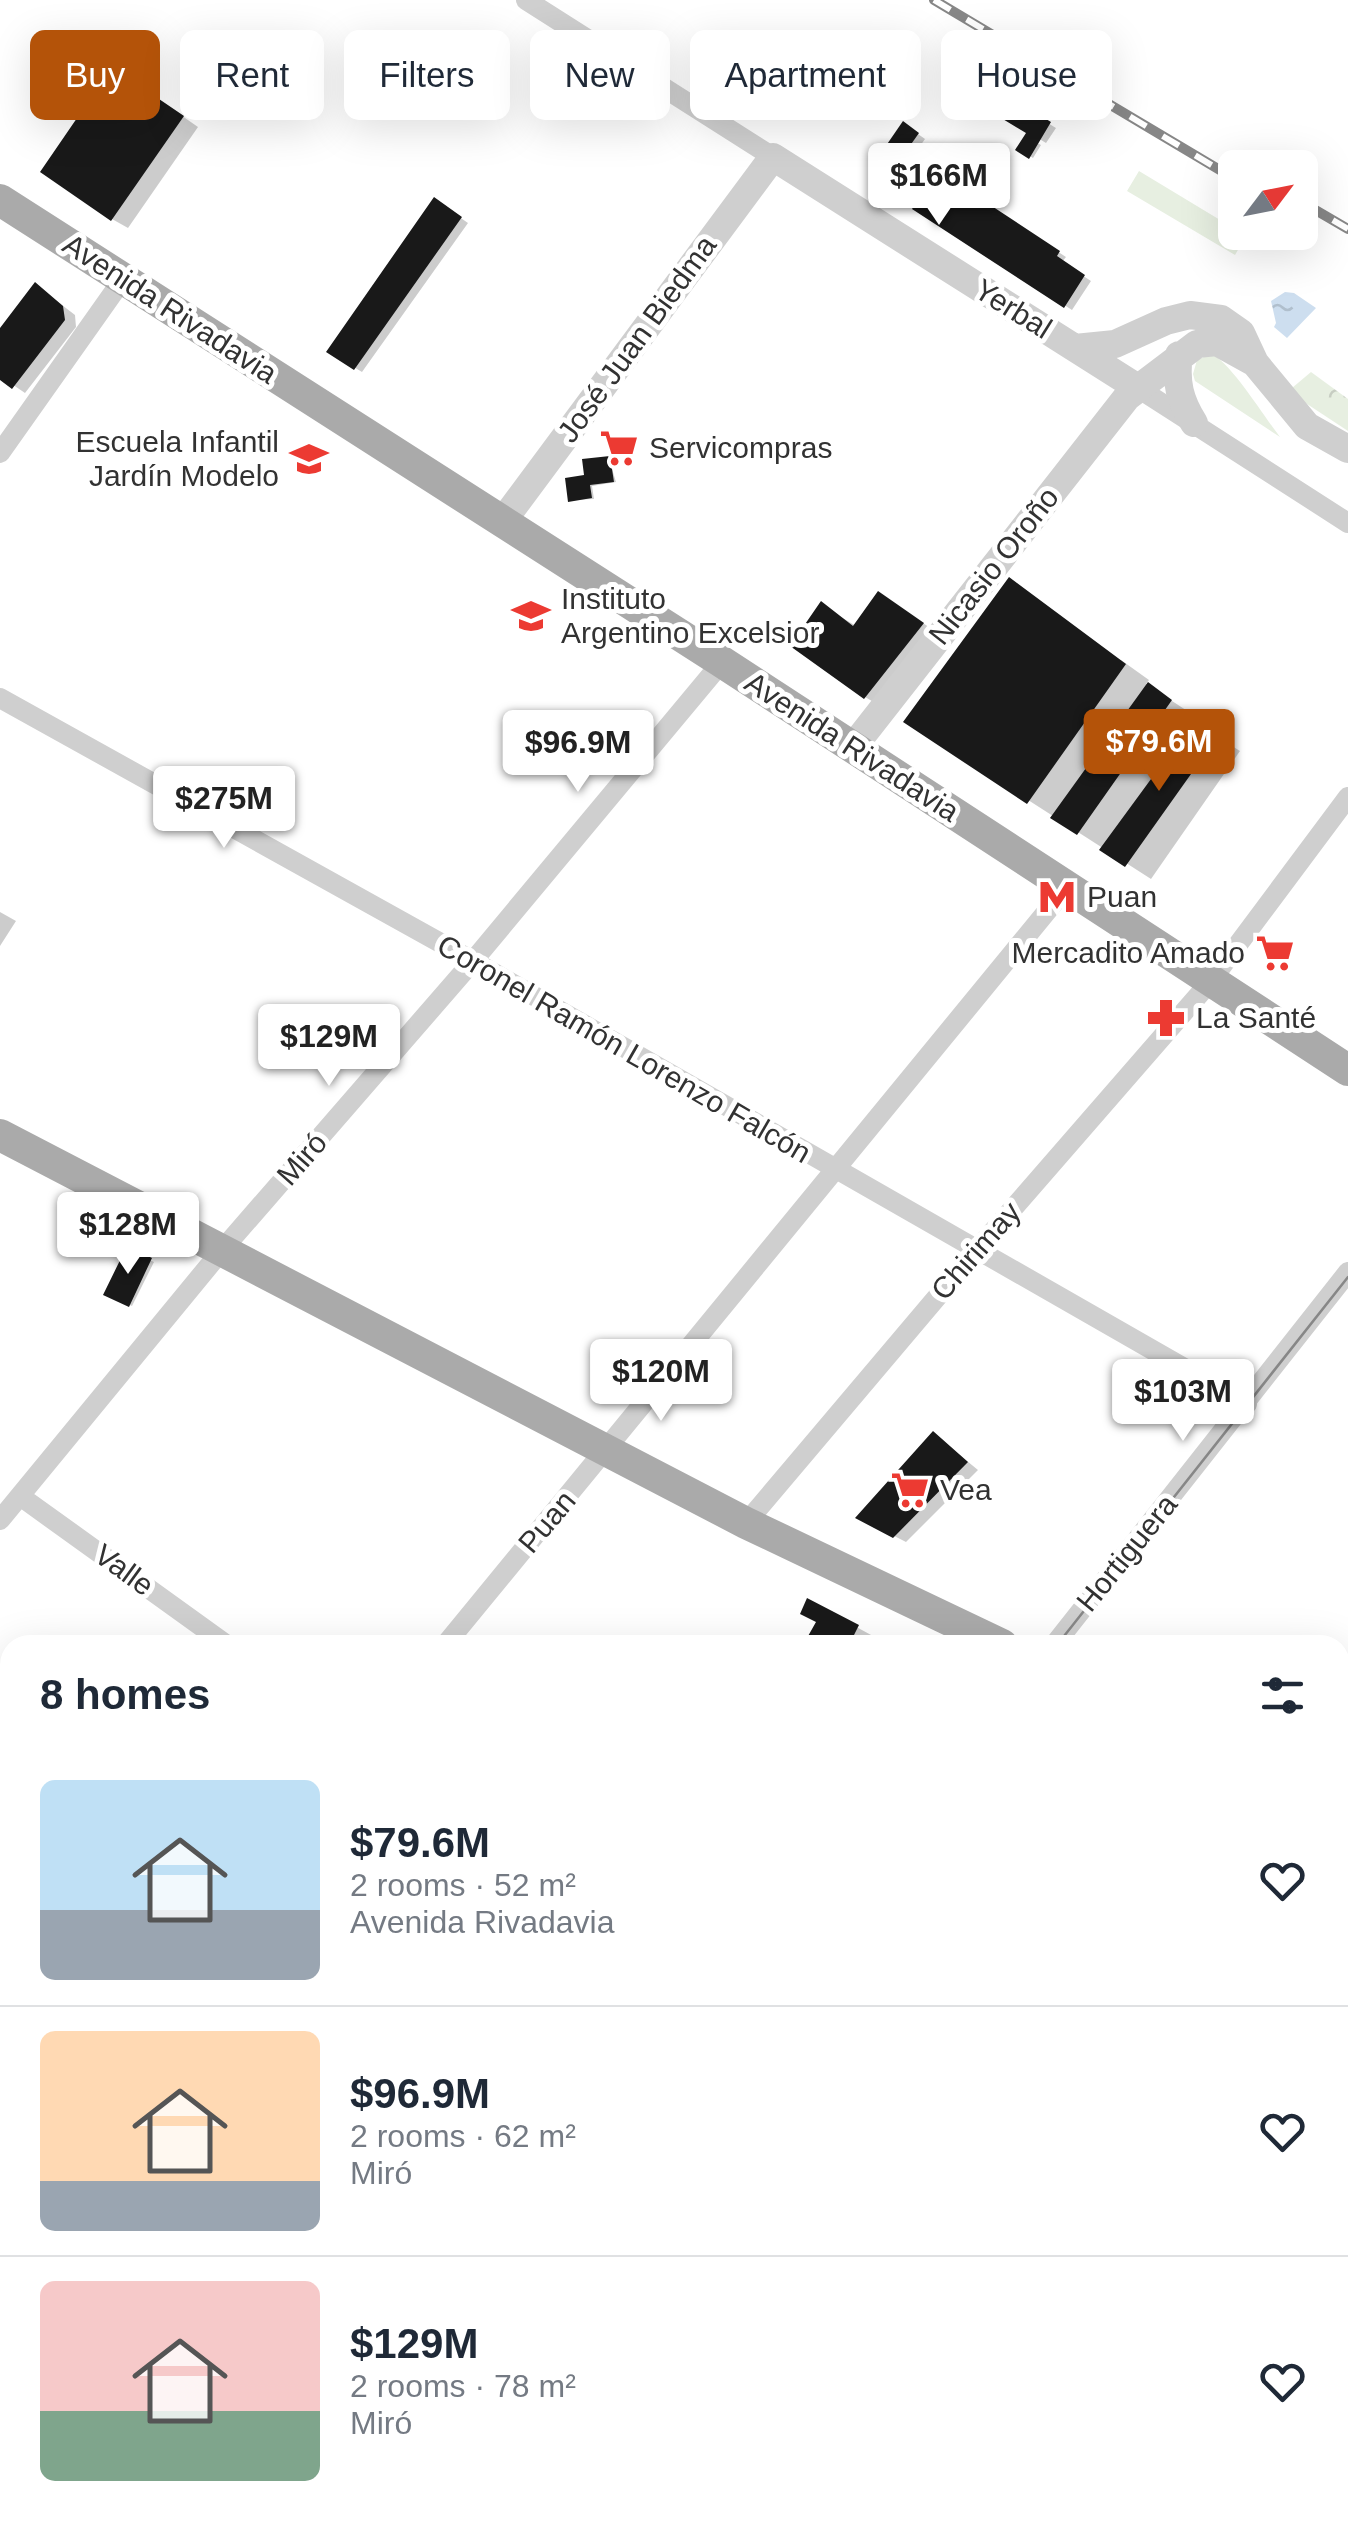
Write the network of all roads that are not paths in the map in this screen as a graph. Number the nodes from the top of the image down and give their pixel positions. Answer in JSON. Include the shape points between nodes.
{"nodes":[{"id":1,"x":526,"y":0,"type":"edge"},
{"id":2,"x":773,"y":156,"type":"junction"},
{"id":3,"x":0,"y":200,"type":"edge"},
{"id":4,"x":124,"y":280,"type":"junction"},
{"id":5,"x":1075,"y":348,"type":"junction"},
{"id":6,"x":1180,"y":356,"type":"junction"},
{"id":7,"x":1256,"y":363,"type":"junction"},
{"id":8,"x":1138,"y":388,"type":"junction"},
{"id":9,"x":1194,"y":424,"type":"junction"},
{"id":10,"x":1348,"y":449,"type":"edge"},
{"id":11,"x":0,"y":454,"type":"edge"},
{"id":12,"x":502,"y":522,"type":"junction"},
{"id":13,"x":1348,"y":523,"type":"edge"},
{"id":14,"x":722,"y":662,"type":"junction"},
{"id":15,"x":0,"y":698,"type":"edge"},
{"id":16,"x":853,"y":748,"type":"junction"},
{"id":17,"x":1348,"y":796,"type":"edge"},
{"id":18,"x":1066,"y":888,"type":"junction"},
{"id":19,"x":472,"y":961,"type":"junction"},
{"id":20,"x":1210,"y":982,"type":"junction"},
{"id":21,"x":1348,"y":1070,"type":"edge"},
{"id":22,"x":0,"y":1135,"type":"edge"},
{"id":23,"x":836,"y":1170,"type":"junction"},
{"id":24,"x":222,"y":1250,"type":"junction"},
{"id":25,"x":976,"y":1251,"type":"junction"},
{"id":26,"x":1348,"y":1272,"type":"edge"},
{"id":27,"x":1247,"y":1404,"type":"junction"},
{"id":28,"x":608,"y":1449,"type":"junction"},
{"id":29,"x":20,"y":1496,"type":"junction"},
{"id":30,"x":0,"y":1520,"type":"edge"},
{"id":31,"x":746,"y":1523,"type":"junction"},
{"id":32,"x":214,"y":1635,"type":"edge"},
{"id":33,"x":453,"y":1635,"type":"edge"},
{"id":34,"x":981,"y":1635,"type":"edge"},
{"id":35,"x":1062,"y":1635,"type":"edge"}],
"edges":[{"from":1,"to":2,"type":"street","name":"Yerbal"},
{"from":2,"to":5,"type":"street","name":"Yerbal"},
{"from":2,"to":12,"type":"street","name":"José Juan Biedma"},
{"from":3,"to":4,"type":"main road","name":"Avenida Rivadavia"},
{"from":4,"to":11,"type":"street"},
{"from":4,"to":12,"type":"main road","name":"Avenida Rivadavia"},
{"from":5,"to":7,"type":"street","via":[[1115,344],[1166,321],[1200,315],[1242,333]]},
{"from":5,"to":8,"type":"street","name":"Yerbal"},
{"from":6,"to":7,"type":"street","via":[[1197,344],[1217,342]]},
{"from":6,"to":8,"type":"street","name":"Nicasio Oroño"},
{"from":6,"to":9,"type":"street","via":[[1178,386]]},
{"from":7,"to":10,"type":"street","via":[[1307,426]]},
{"from":8,"to":9,"type":"street","name":"Yerbal"},
{"from":8,"to":16,"type":"street","name":"Nicasio Oroño"},
{"from":9,"to":13,"type":"street","name":"Yerbal"},
{"from":12,"to":14,"type":"main road","name":"Avenida Rivadavia"},
{"from":14,"to":16,"type":"main road","name":"Avenida Rivadavia"},
{"from":14,"to":19,"type":"street","name":"Miró"},
{"from":15,"to":19,"type":"street","name":"Coronel Ramón Lorenzo Falcón"},
{"from":16,"to":18,"type":"main road","name":"Avenida Rivadavia"},
{"from":17,"to":20,"type":"street","name":"Chirimay"},
{"from":18,"to":20,"type":"main road","name":"Avenida Rivadavia"},
{"from":18,"to":23,"type":"street","name":"Puan"},
{"from":19,"to":23,"type":"street","name":"Coronel Ramón Lorenzo Falcón"},
{"from":19,"to":24,"type":"street","name":"Miró"},
{"from":20,"to":21,"type":"main road","name":"Avenida Rivadavia"},
{"from":20,"to":25,"type":"street","name":"Chirimay"},
{"from":22,"to":24,"type":"main road"},
{"from":23,"to":25,"type":"street","name":"Coronel Ramón Lorenzo Falcón"},
{"from":23,"to":28,"type":"street","name":"Puan"},
{"from":24,"to":28,"type":"main road"},
{"from":24,"to":29,"type":"street","name":"Miró"},
{"from":25,"to":27,"type":"street","name":"Coronel Ramón Lorenzo Falcón"},
{"from":25,"to":31,"type":"street","name":"Chirimay"},
{"from":26,"to":27,"type":"street","name":"Hortiguera"},
{"from":27,"to":35,"type":"street","name":"Hortiguera"},
{"from":28,"to":31,"type":"main road"},
{"from":28,"to":33,"type":"street","name":"Puan"},
{"from":29,"to":30,"type":"street","name":"Miró"},
{"from":29,"to":32,"type":"street","name":"Valle"},
{"from":31,"to":34,"type":"main road"}]}
